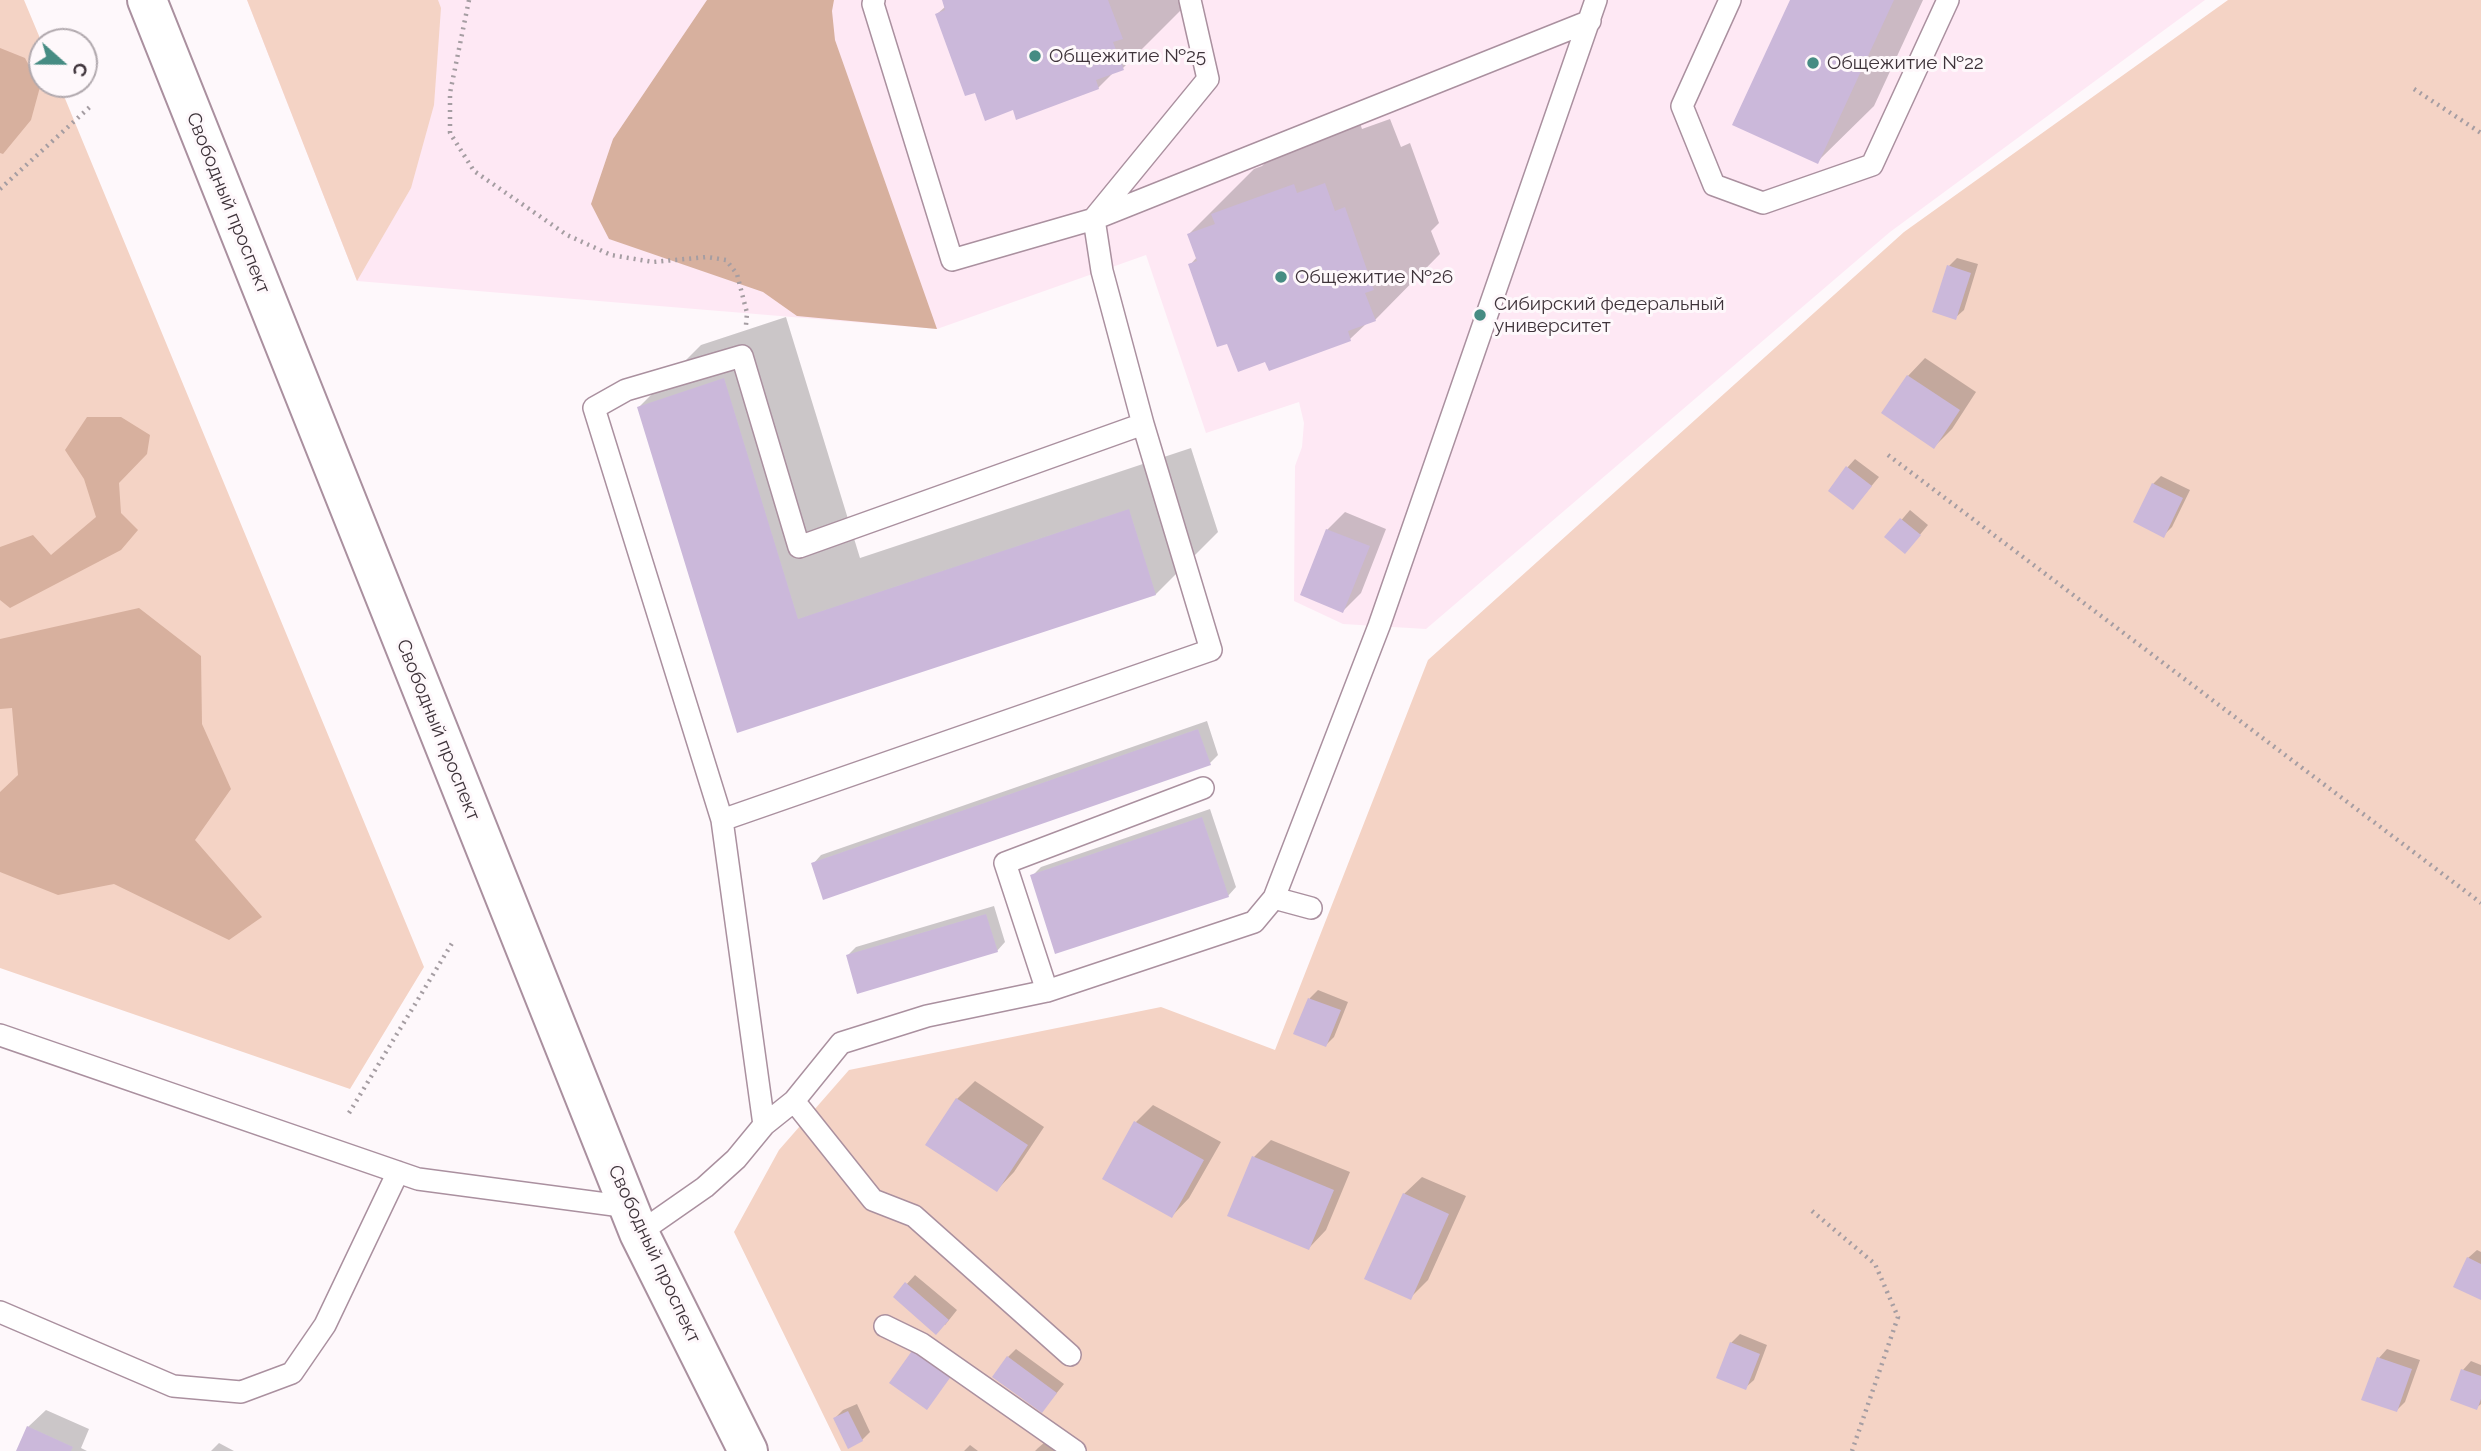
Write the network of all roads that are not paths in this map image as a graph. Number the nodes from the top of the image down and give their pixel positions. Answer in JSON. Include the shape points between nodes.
{"nodes":[{"id":1,"x":147,"y":0,"type":"edge"},
{"id":2,"x":874,"y":0,"type":"edge"},
{"id":3,"x":1190,"y":0,"type":"edge"},
{"id":4,"x":1596,"y":0,"type":"edge"},
{"id":5,"x":1730,"y":0,"type":"edge"},
{"id":6,"x":1948,"y":0,"type":"edge"},
{"id":7,"x":1590,"y":21,"type":"junction"},
{"id":8,"x":1094,"y":219,"type":"junction"},
{"id":9,"x":1143,"y":424,"type":"junction"},
{"id":10,"x":1203,"y":788,"type":"dead end"},
{"id":11,"x":722,"y":820,"type":"junction"},
{"id":12,"x":1274,"y":898,"type":"junction"},
{"id":13,"x":1311,"y":908,"type":"dead end"},
{"id":14,"x":1047,"y":991,"type":"junction"},
{"id":15,"x":0,"y":1035,"type":"edge"},
{"id":16,"x":794,"y":1101,"type":"junction"},
{"id":17,"x":764,"y":1125,"type":"junction"},
{"id":18,"x":398,"y":1172,"type":"junction"},
{"id":19,"x":634,"y":1220,"type":"junction"},
{"id":20,"x":0,"y":1312,"type":"edge"},
{"id":21,"x":885,"y":1326,"type":"dead end"},
{"id":22,"x":1070,"y":1355,"type":"dead end"},
{"id":23,"x":748,"y":1451,"type":"edge"},
{"id":24,"x":1075,"y":1451,"type":"edge"}],
"edges":[{"from":1,"to":19,"type":"main road","name":"Свободный проспект"},
{"from":2,"to":8,"type":"lane","via":[[952,260]]},
{"from":3,"to":8,"type":"lane","via":[[1208,79]]},
{"from":4,"to":7,"type":"lane"},
{"from":5,"to":6,"type":"lane","via":[[1682,106],[1714,185],[1763,203],[1872,166]]},
{"from":7,"to":8,"type":"lane"},
{"from":7,"to":12,"type":"lane","via":[[1379,626]]},
{"from":8,"to":9,"type":"lane","via":[[1102,271]]},
{"from":9,"to":11,"type":"lane","via":[[1211,650]]},
{"from":9,"to":11,"type":"lane","via":[[799,547],[742,356],[626,390],[594,408]]},
{"from":10,"to":14,"type":"lane","via":[[1004,863]]},
{"from":11,"to":17,"type":"lane"},
{"from":12,"to":13,"type":"lane"},
{"from":12,"to":14,"type":"lane","via":[[1254,922]]},
{"from":14,"to":16,"type":"lane","via":[[927,1016],[841,1043]]},
{"from":15,"to":18,"type":"lane"},
{"from":16,"to":17,"type":"lane"},
{"from":16,"to":22,"type":"lane","via":[[873,1200],[914,1216]]},
{"from":17,"to":19,"type":"lane","via":[[705,1187]]},
{"from":18,"to":19,"type":"lane"},
{"from":18,"to":20,"type":"lane","via":[[325,1325],[292,1373],[241,1392],[173,1386]]},
{"from":19,"to":23,"type":"main road","name":"Свободный проспект"},
{"from":21,"to":24,"type":"lane","via":[[922,1344]]}]}
